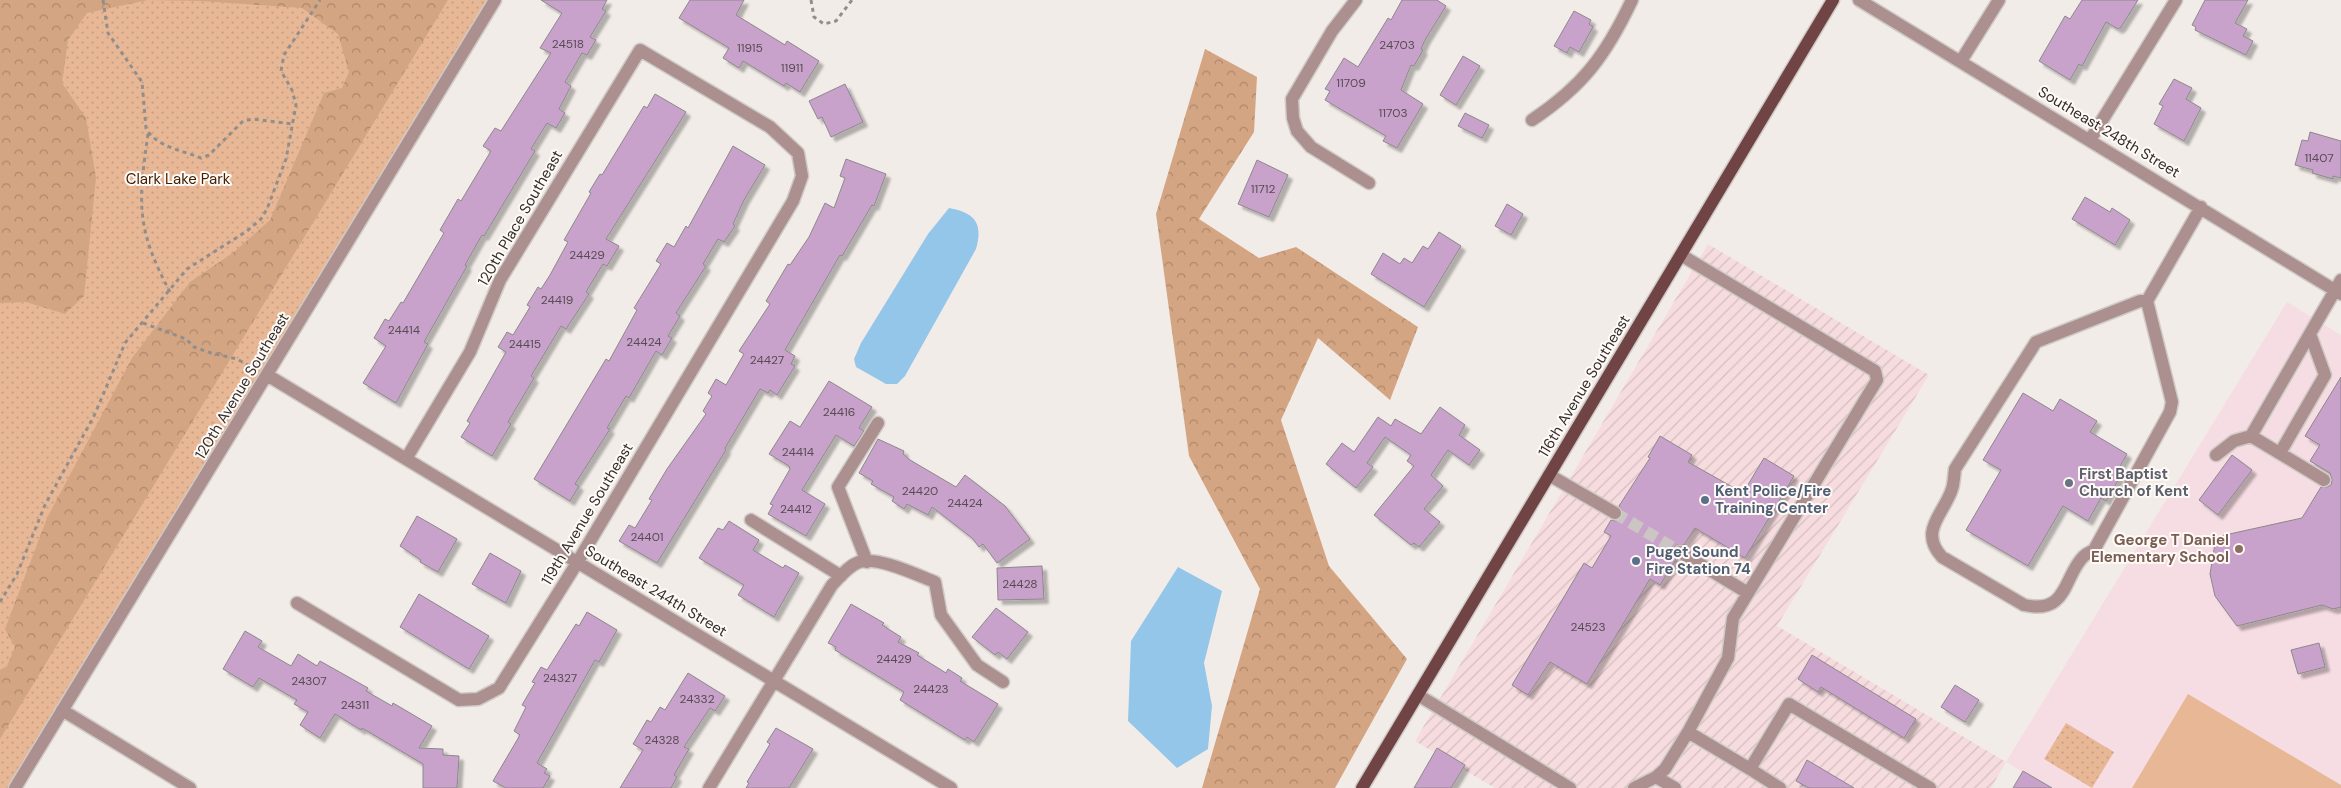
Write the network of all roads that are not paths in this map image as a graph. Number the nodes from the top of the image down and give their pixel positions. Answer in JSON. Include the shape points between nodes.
{"nodes":[{"id":1,"x":495,"y":0,"type":"edge"},
{"id":2,"x":1356,"y":0,"type":"edge"},
{"id":3,"x":1632,"y":0,"type":"edge"},
{"id":4,"x":1833,"y":0,"type":"edge"},
{"id":5,"x":1859,"y":0,"type":"edge"},
{"id":6,"x":1999,"y":0,"type":"edge"},
{"id":7,"x":2176,"y":0,"type":"edge"},
{"id":8,"x":640,"y":50,"type":"joint"},
{"id":9,"x":1961,"y":62,"type":"junction"},
{"id":10,"x":1532,"y":120,"type":"dead end"},
{"id":11,"x":2090,"y":140,"type":"junction"},
{"id":12,"x":1369,"y":183,"type":"dead end"},
{"id":13,"x":2201,"y":207,"type":"junction"},
{"id":14,"x":1681,"y":255,"type":"junction"},
{"id":15,"x":2339,"y":288,"type":"edge"},
{"id":16,"x":2147,"y":301,"type":"junction"},
{"id":17,"x":2310,"y":334,"type":"junction"},
{"id":18,"x":262,"y":372,"type":"junction"},
{"id":19,"x":878,"y":423,"type":"dead end"},
{"id":20,"x":2252,"y":436,"type":"junction"},
{"id":21,"x":2280,"y":453,"type":"junction"},
{"id":22,"x":2216,"y":455,"type":"dead end"},
{"id":23,"x":406,"y":459,"type":"junction"},
{"id":24,"x":1549,"y":475,"type":"junction"},
{"id":25,"x":2324,"y":480,"type":"dead end"},
{"id":26,"x":1614,"y":514,"type":"tunnel mouth"},
{"id":27,"x":750,"y":520,"type":"dead end"},
{"id":28,"x":1680,"y":552,"type":"tunnel mouth"},
{"id":29,"x":577,"y":562,"type":"junction"},
{"id":30,"x":867,"y":562,"type":"junction"},
{"id":31,"x":841,"y":576,"type":"junction"},
{"id":32,"x":1748,"y":593,"type":"junction"},
{"id":33,"x":297,"y":603,"type":"dead end"},
{"id":34,"x":774,"y":681,"type":"junction"},
{"id":35,"x":1002,"y":682,"type":"dead end"},
{"id":36,"x":1418,"y":695,"type":"junction"},
{"id":37,"x":62,"y":710,"type":"junction"},
{"id":38,"x":1688,"y":732,"type":"junction"},
{"id":39,"x":1750,"y":769,"type":"junction"},
{"id":40,"x":1656,"y":777,"type":"junction"},
{"id":41,"x":15,"y":788,"type":"edge"},
{"id":42,"x":190,"y":788,"type":"edge"},
{"id":43,"x":709,"y":788,"type":"edge"},
{"id":44,"x":951,"y":788,"type":"edge"},
{"id":45,"x":1362,"y":788,"type":"edge"},
{"id":46,"x":1570,"y":788,"type":"edge"},
{"id":47,"x":1634,"y":788,"type":"edge"},
{"id":48,"x":1675,"y":788,"type":"edge"},
{"id":49,"x":1780,"y":788,"type":"edge"},
{"id":50,"x":1930,"y":788,"type":"edge"}],
"edges":[{"from":1,"to":18,"type":"street","name":"120th Avenue Southeast"},
{"from":2,"to":12,"type":"street","via":[[1332,31],[1292,99],[1293,118],[1297,131],[1311,147]]},
{"from":3,"to":10,"type":"street","via":[[1604,54],[1558,103]]},
{"from":4,"to":14,"type":"main road","name":"116th Avenue Southeast"},
{"from":5,"to":9,"type":"street","name":"Southeast 248th Street"},
{"from":6,"to":9,"type":"street"},
{"from":7,"to":11,"type":"street"},
{"from":8,"to":23,"type":"street","name":"120th Place Southeast","via":[[500,280],[470,352]]},
{"from":8,"to":29,"type":"street","name":"119th Avenue Southeast","via":[[770,127],[798,153],[802,176],[793,201]]},
{"from":9,"to":11,"type":"street","name":"Southeast 248th Street"},
{"from":11,"to":13,"type":"street","name":"Southeast 248th Street"},
{"from":13,"to":15,"type":"street","name":"Southeast 248th Street"},
{"from":13,"to":16,"type":"street"},
{"from":14,"to":24,"type":"main road","name":"116th Avenue Southeast"},
{"from":14,"to":32,"type":"street","via":[[1877,375],[1874,387]]},
{"from":15,"to":17,"type":"street"},
{"from":16,"to":16,"type":"street","via":[[2036,342],[1955,469],[1952,490],[1932,526],[1935,549],[1942,557],[2024,605],[2046,605],[2060,596],[2084,556],[2094,550],[2170,412],[2172,402]]},
{"from":17,"to":20,"type":"street"},
{"from":17,"to":21,"type":"street","via":[[2325,375]]},
{"from":18,"to":23,"type":"street","name":"Southeast 244th Street"},
{"from":18,"to":37,"type":"street","name":"120th Avenue Southeast"},
{"from":19,"to":30,"type":"street","via":[[838,487]]},
{"from":20,"to":21,"type":"street"},
{"from":20,"to":22,"type":"street","via":[[2234,442]]},
{"from":21,"to":25,"type":"street"},
{"from":23,"to":29,"type":"street","name":"Southeast 244th Street"},
{"from":24,"to":26,"type":"street"},
{"from":24,"to":36,"type":"main road","name":"116th Avenue Southeast"},
{"from":27,"to":31,"type":"street"},
{"from":28,"to":32,"type":"street"},
{"from":29,"to":33,"type":"street","name":"119th Avenue Southeast","via":[[499,688],[478,699],[459,700]]},
{"from":29,"to":34,"type":"street","name":"Southeast 244th Street"},
{"from":30,"to":31,"type":"street","via":[[860,562]]},
{"from":30,"to":35,"type":"street","via":[[882,563],[935,582],[940,615],[977,665]]},
{"from":31,"to":34,"type":"street","via":[[832,585]]},
{"from":32,"to":38,"type":"street","via":[[1733,618],[1728,658]]},
{"from":34,"to":43,"type":"street"},
{"from":34,"to":44,"type":"street","name":"Southeast 244th Street"},
{"from":36,"to":45,"type":"main road","name":"116th Avenue Southeast"},
{"from":36,"to":46,"type":"street"},
{"from":37,"to":41,"type":"street","name":"120th Avenue Southeast"},
{"from":37,"to":42,"type":"street"},
{"from":38,"to":39,"type":"street"},
{"from":38,"to":40,"type":"street","via":[[1665,769]]},
{"from":39,"to":49,"type":"street"},
{"from":39,"to":50,"type":"street","via":[[1789,704]]},
{"from":40,"to":47,"type":"street"},
{"from":40,"to":48,"type":"street"}]}
